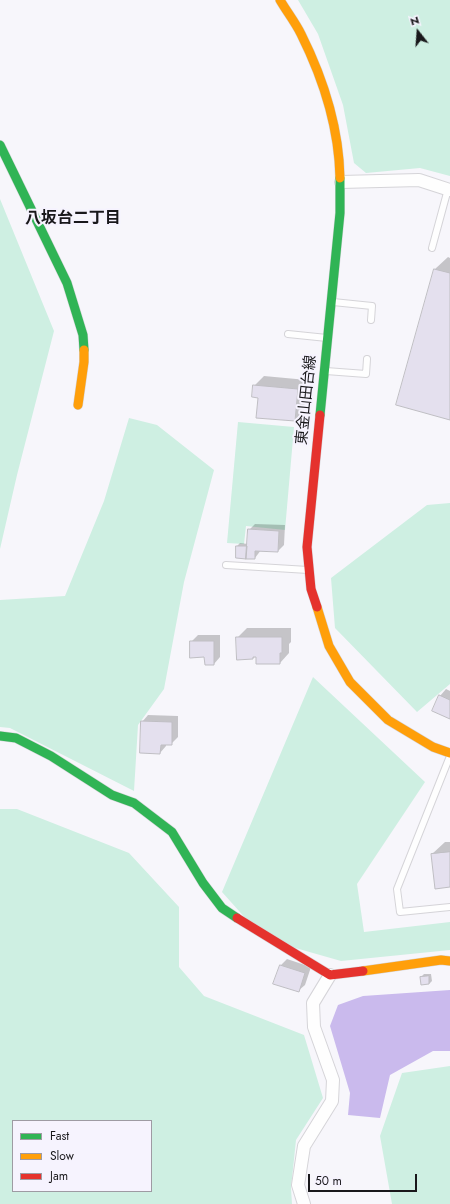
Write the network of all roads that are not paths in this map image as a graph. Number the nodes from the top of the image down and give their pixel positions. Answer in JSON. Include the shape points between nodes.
{"nodes":[{"id":1,"x":280,"y":0,"type":"edge"},
{"id":2,"x":0,"y":145,"type":"edge"},
{"id":3,"x":341,"y":182,"type":"junction"},
{"id":4,"x":449,"y":189,"type":"edge"},
{"id":5,"x":432,"y":248,"type":"dead end"},
{"id":6,"x":331,"y":302,"type":"junction"},
{"id":7,"x":371,"y":320,"type":"dead end"},
{"id":8,"x":288,"y":334,"type":"dead end"},
{"id":9,"x":328,"y":338,"type":"junction"},
{"id":10,"x":367,"y":360,"type":"dead end"},
{"id":11,"x":324,"y":371,"type":"junction"},
{"id":12,"x":78,"y":405,"type":"dead end"},
{"id":13,"x":226,"y":565,"type":"dead end"},
{"id":14,"x":309,"y":570,"type":"junction"},
{"id":15,"x":0,"y":736,"type":"edge"},
{"id":16,"x":450,"y":754,"type":"edge"},
{"id":17,"x":450,"y":907,"type":"edge"},
{"id":18,"x":450,"y":961,"type":"edge"},
{"id":19,"x":330,"y":975,"type":"junction"},
{"id":20,"x":304,"y":1204,"type":"edge"}],
"edges":[{"from":1,"to":3,"type":"main road","name":"東金山田台線","via":[[300,33],[323,89],[335,137]]},
{"from":2,"to":12,"type":"main road","via":[[67,283],[83,335],[84,362]]},
{"from":3,"to":4,"type":"street","via":[[419,180]]},
{"from":3,"to":6,"type":"main road","name":"東金山田台線"},
{"from":4,"to":5,"type":"lane"},
{"from":6,"to":7,"type":"lane","via":[[372,306]]},
{"from":6,"to":9,"type":"main road","name":"東金山田台線"},
{"from":8,"to":9,"type":"lane"},
{"from":9,"to":11,"type":"main road","name":"東金山田台線"},
{"from":10,"to":11,"type":"lane","via":[[366,374]]},
{"from":11,"to":14,"type":"main road","name":"東金山田台線","via":[[307,547]]},
{"from":13,"to":14,"type":"lane"},
{"from":14,"to":16,"type":"main road","name":"東金山田台線","via":[[311,589],[329,646],[350,682],[388,720],[433,747]]},
{"from":15,"to":19,"type":"main road","via":[[16,738],[51,756],[112,794],[134,802],[172,832],[203,883],[222,908]]},
{"from":16,"to":17,"type":"lane","via":[[397,889],[400,912]]},
{"from":18,"to":19,"type":"main road","via":[[441,960]]},
{"from":19,"to":20,"type":"street","via":[[314,1003],[314,1027],[333,1080],[332,1101],[304,1146],[298,1184]]}]}
